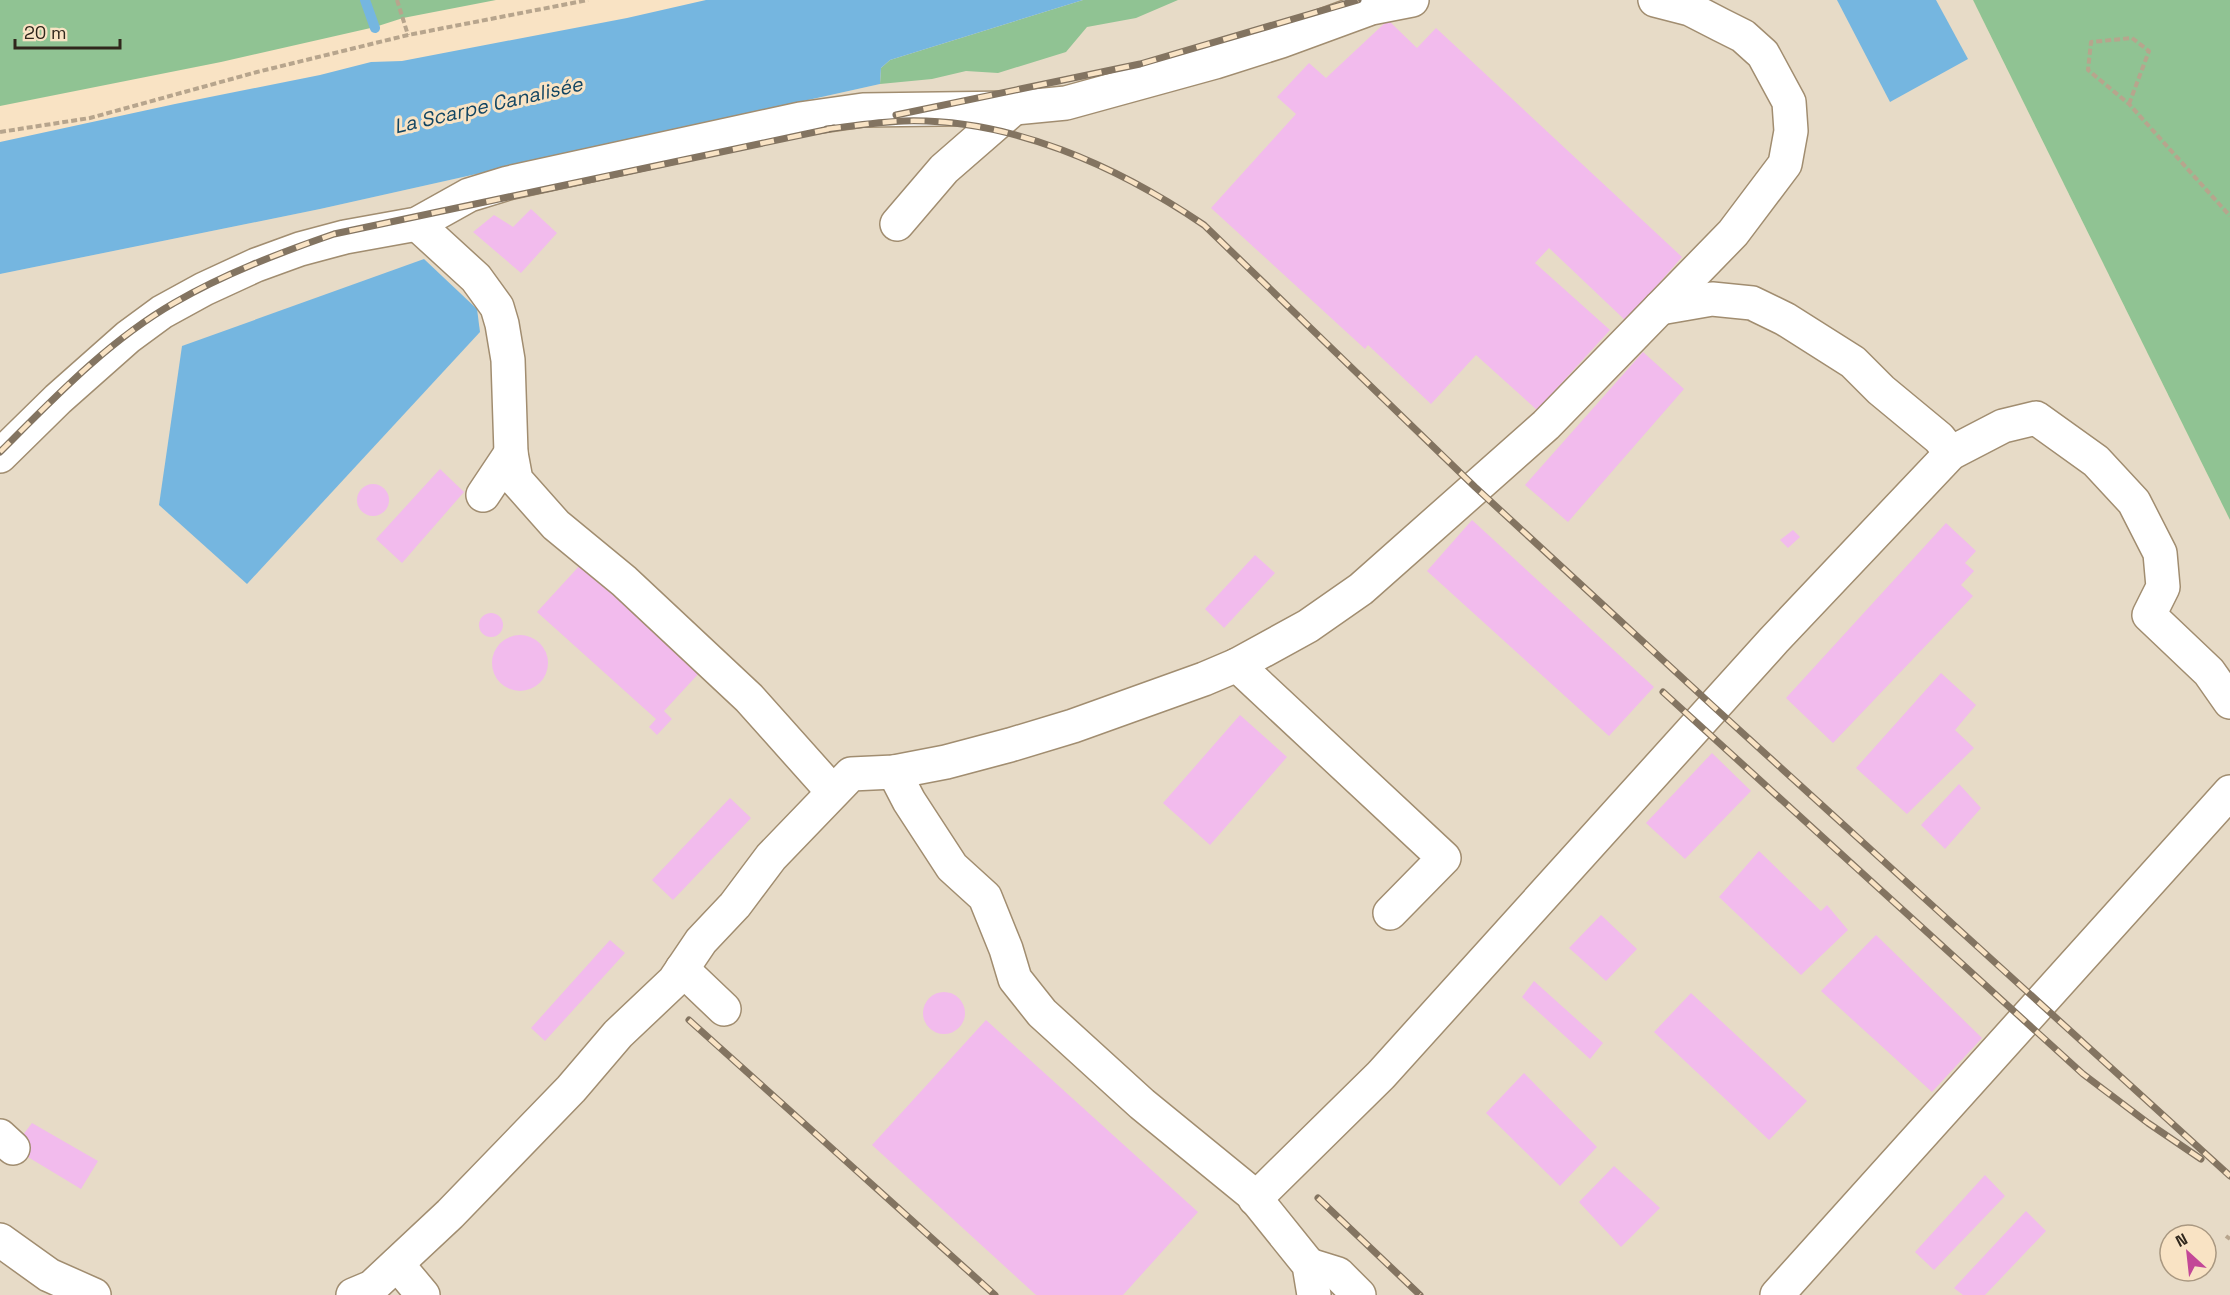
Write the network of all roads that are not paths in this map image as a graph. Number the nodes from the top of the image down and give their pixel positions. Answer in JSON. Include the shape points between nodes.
{"nodes":[{"id":1,"x":1412,"y":0,"type":"edge"},
{"id":2,"x":1655,"y":0,"type":"edge"},
{"id":3,"x":1014,"y":108,"type":"junction"},
{"id":4,"x":417,"y":224,"type":"junction"},
{"id":5,"x":897,"y":224,"type":"dead end"},
{"id":6,"x":1660,"y":308,"type":"junction"},
{"id":7,"x":511,"y":453,"type":"junction"},
{"id":8,"x":1951,"y":453,"type":"junction"},
{"id":9,"x":0,"y":456,"type":"edge"},
{"id":10,"x":483,"y":495,"type":"dead end"},
{"id":11,"x":1237,"y":665,"type":"junction"},
{"id":12,"x":2230,"y":702,"type":"edge"},
{"id":13,"x":894,"y":772,"type":"junction"},
{"id":14,"x":833,"y":792,"type":"junction"},
{"id":15,"x":2230,"y":792,"type":"edge"},
{"id":16,"x":1390,"y":913,"type":"dead end"},
{"id":17,"x":682,"y":969,"type":"junction"},
{"id":18,"x":724,"y":1009,"type":"dead end"},
{"id":19,"x":1256,"y":1199,"type":"junction"},
{"id":20,"x":0,"y":1240,"type":"edge"},
{"id":21,"x":397,"y":1264,"type":"junction"},
{"id":22,"x":1311,"y":1280,"type":"edge"},
{"id":23,"x":94,"y":1295,"type":"edge"},
{"id":24,"x":353,"y":1295,"type":"edge"},
{"id":25,"x":423,"y":1295,"type":"edge"},
{"id":26,"x":1359,"y":1295,"type":"edge"},
{"id":27,"x":1777,"y":1295,"type":"edge"}],
"edges":[{"from":1,"to":3,"type":"lane","via":[[1371,8],[1215,62],[1066,103]]},
{"from":2,"to":6,"type":"lane","via":[[1690,9],[1743,36],[1763,54],[1789,102],[1791,131],[1785,164],[1733,233]]},
{"from":3,"to":4,"type":"lane","via":[[863,110],[800,119],[508,183],[470,195]]},
{"from":3,"to":5,"type":"lane","via":[[944,169]]},
{"from":4,"to":7,"type":"lane","via":[[476,278],[497,307],[508,360]]},
{"from":4,"to":9,"type":"lane","via":[[300,249],[183,300],[128,337]]},
{"from":6,"to":8,"type":"lane","via":[[1712,299],[1752,303],[1785,319],[1853,362]]},
{"from":6,"to":11,"type":"lane","via":[[1546,424],[1361,590],[1308,626]]},
{"from":7,"to":10,"type":"lane"},
{"from":7,"to":14,"type":"lane","via":[[516,480],[556,525],[624,580],[749,698]]},
{"from":8,"to":12,"type":"lane","via":[[2003,426],[2036,418],[2096,461],[2134,502],[2160,552],[2163,587],[2149,615],[2209,672]]},
{"from":8,"to":19,"type":"lane","via":[[1774,640],[1381,1075]]},
{"from":11,"to":13,"type":"lane","via":[[1073,726],[946,762]]},
{"from":11,"to":16,"type":"lane","via":[[1444,858]]},
{"from":13,"to":14,"type":"lane","via":[[851,774]]},
{"from":13,"to":19,"type":"lane","via":[[952,867],[985,897],[1015,979],[1042,1013],[1142,1104]]},
{"from":14,"to":17,"type":"lane","via":[[771,857]]},
{"from":15,"to":27,"type":"lane"},
{"from":17,"to":18,"type":"lane"},
{"from":17,"to":21,"type":"lane","via":[[618,1034],[572,1089]]},
{"from":19,"to":22,"type":"lane"},
{"from":20,"to":23,"type":"lane","via":[[49,1275]]},
{"from":21,"to":24,"type":"lane","via":[[372,1287]]},
{"from":21,"to":25,"type":"lane"},
{"from":22,"to":26,"type":"lane","via":[[1338,1274]]}]}
